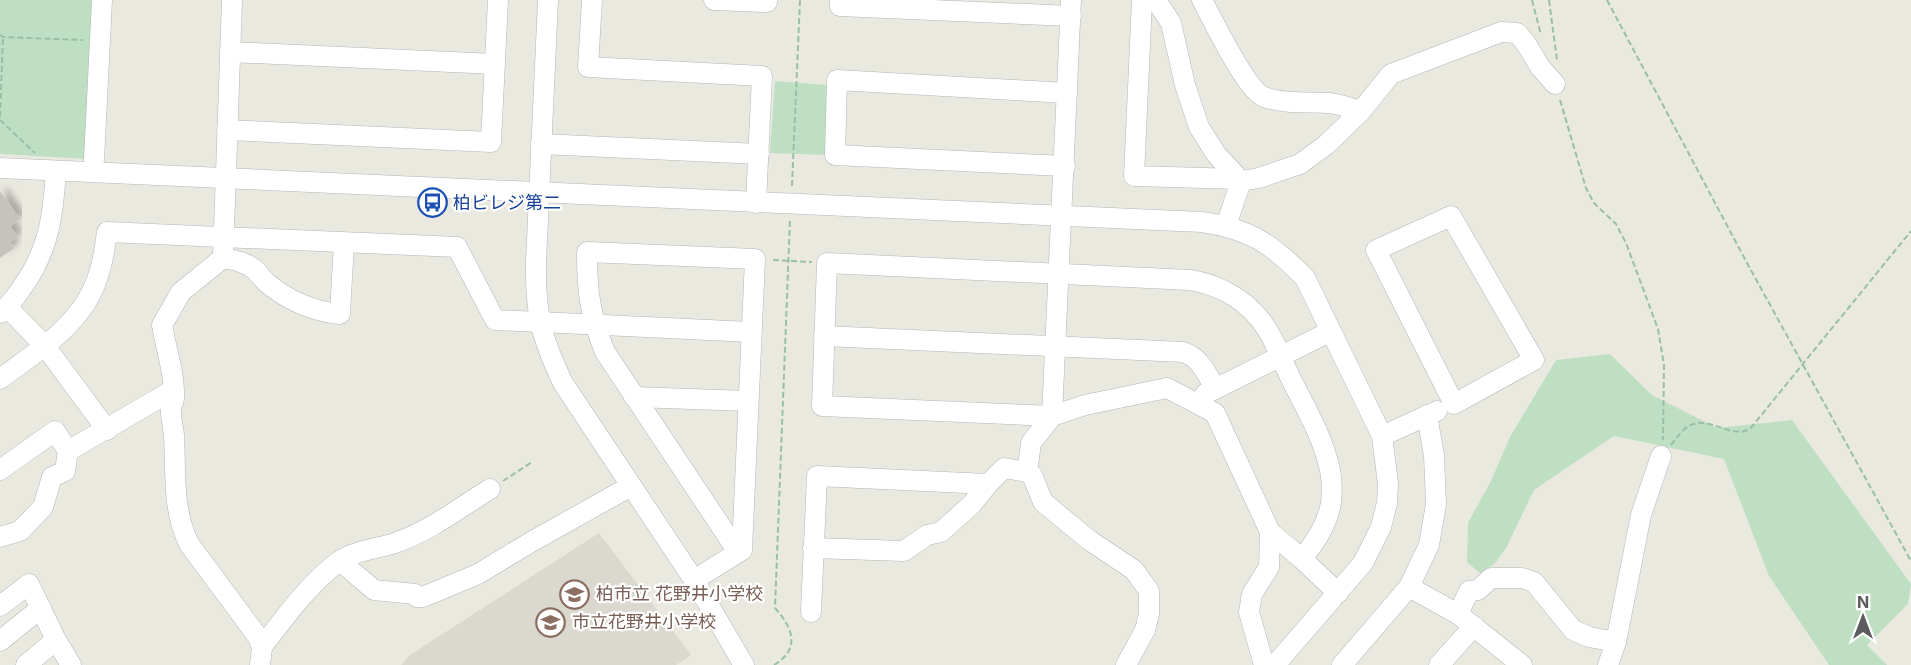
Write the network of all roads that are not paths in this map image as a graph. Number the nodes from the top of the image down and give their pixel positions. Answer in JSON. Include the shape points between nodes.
{"nodes":[{"id":1,"x":102,"y":0,"type":"edge"},
{"id":2,"x":232,"y":0,"type":"edge"},
{"id":3,"x":498,"y":0,"type":"edge"},
{"id":4,"x":548,"y":0,"type":"edge"},
{"id":5,"x":591,"y":0,"type":"edge"},
{"id":6,"x":714,"y":0,"type":"edge"},
{"id":7,"x":767,"y":0,"type":"edge"},
{"id":8,"x":840,"y":0,"type":"edge"},
{"id":9,"x":1142,"y":0,"type":"edge"},
{"id":10,"x":1156,"y":0,"type":"edge"},
{"id":11,"x":1203,"y":0,"type":"edge"},
{"id":12,"x":1071,"y":8,"type":"edge"},
{"id":13,"x":230,"y":52,"type":"junction"},
{"id":14,"x":495,"y":64,"type":"junction"},
{"id":15,"x":1555,"y":84,"type":"road end"},
{"id":16,"x":1067,"y":93,"type":"junction"},
{"id":17,"x":1361,"y":111,"type":"junction"},
{"id":18,"x":227,"y":130,"type":"junction"},
{"id":19,"x":541,"y":144,"type":"junction"},
{"id":20,"x":759,"y":154,"type":"junction"},
{"id":21,"x":94,"y":160,"type":"dead end"},
{"id":22,"x":1065,"y":166,"type":"junction"},
{"id":23,"x":0,"y":168,"type":"edge"},
{"id":24,"x":56,"y":171,"type":"junction"},
{"id":25,"x":225,"y":178,"type":"junction"},
{"id":26,"x":1240,"y":180,"type":"junction"},
{"id":27,"x":539,"y":192,"type":"junction"},
{"id":28,"x":756,"y":203,"type":"junction"},
{"id":29,"x":1062,"y":216,"type":"junction"},
{"id":30,"x":1226,"y":225,"type":"junction"},
{"id":31,"x":223,"y":237,"type":"junction"},
{"id":32,"x":344,"y":243,"type":"junction"},
{"id":33,"x":223,"y":258,"type":"junction"},
{"id":34,"x":1059,"y":274,"type":"junction"},
{"id":35,"x":4,"y":310,"type":"edge"},
{"id":36,"x":539,"y":322,"type":"junction"},
{"id":37,"x":594,"y":325,"type":"junction"},
{"id":38,"x":1331,"y":331,"type":"junction"},
{"id":39,"x":751,"y":332,"type":"junction"},
{"id":40,"x":824,"y":336,"type":"junction"},
{"id":41,"x":1056,"y":345,"type":"junction"},
{"id":42,"x":45,"y":346,"type":"junction"},
{"id":43,"x":1280,"y":356,"type":"junction"},
{"id":44,"x":0,"y":379,"type":"edge"},
{"id":45,"x":1215,"y":388,"type":"junction"},
{"id":46,"x":634,"y":397,"type":"junction"},
{"id":47,"x":172,"y":399,"type":"junction"},
{"id":48,"x":1191,"y":400,"type":"junction"},
{"id":49,"x":748,"y":402,"type":"junction"},
{"id":50,"x":1454,"y":404,"type":"junction"},
{"id":51,"x":1427,"y":415,"type":"junction"},
{"id":52,"x":1052,"y":416,"type":"junction"},
{"id":53,"x":107,"y":430,"type":"junction"},
{"id":54,"x":1382,"y":436,"type":"junction"},
{"id":55,"x":68,"y":451,"type":"junction"},
{"id":56,"x":1661,"y":456,"type":"road end"},
{"id":57,"x":0,"y":470,"type":"edge"},
{"id":58,"x":1027,"y":472,"type":"junction"},
{"id":59,"x":987,"y":484,"type":"junction"},
{"id":60,"x":631,"y":486,"type":"junction"},
{"id":61,"x":483,"y":496,"type":"road end"},
{"id":62,"x":1270,"y":532,"type":"junction"},
{"id":63,"x":0,"y":537,"type":"edge"},
{"id":64,"x":813,"y":548,"type":"junction"},
{"id":65,"x":738,"y":552,"type":"junction"},
{"id":66,"x":1302,"y":559,"type":"junction"},
{"id":67,"x":340,"y":561,"type":"junction"},
{"id":68,"x":694,"y":580,"type":"junction"},
{"id":69,"x":1409,"y":587,"type":"junction"},
{"id":70,"x":1338,"y":593,"type":"junction"},
{"id":71,"x":0,"y":606,"type":"edge"},
{"id":72,"x":41,"y":608,"type":"junction"},
{"id":73,"x":812,"y":612,"type":"dead end"},
{"id":74,"x":1466,"y":620,"type":"junction"},
{"id":75,"x":56,"y":640,"type":"junction"},
{"id":76,"x":0,"y":641,"type":"edge"},
{"id":77,"x":1616,"y":642,"type":"junction"},
{"id":78,"x":261,"y":656,"type":"edge"},
{"id":79,"x":26,"y":665,"type":"edge"},
{"id":80,"x":71,"y":665,"type":"edge"},
{"id":81,"x":744,"y":665,"type":"edge"},
{"id":82,"x":1126,"y":665,"type":"edge"},
{"id":83,"x":1264,"y":665,"type":"edge"},
{"id":84,"x":1275,"y":665,"type":"edge"},
{"id":85,"x":1342,"y":665,"type":"edge"},
{"id":86,"x":1439,"y":665,"type":"edge"},
{"id":87,"x":1522,"y":665,"type":"edge"},
{"id":88,"x":1608,"y":665,"type":"edge"}],
"edges":[{"from":1,"to":21,"type":"street"},
{"from":2,"to":13,"type":"street"},
{"from":3,"to":14,"type":"street"},
{"from":4,"to":19,"type":"street"},
{"from":5,"to":20,"type":"street","via":[[588,67],[762,76]]},
{"from":6,"to":7,"type":"street"},
{"from":8,"to":12,"type":"street","via":[[840,6]]},
{"from":9,"to":26,"type":"street","via":[[1134,176]]},
{"from":10,"to":26,"type":"street","via":[[1171,23],[1199,127],[1216,154]]},
{"from":11,"to":17,"type":"street","via":[[1236,63],[1262,97]]},
{"from":12,"to":16,"type":"street"},
{"from":13,"to":14,"type":"street"},
{"from":13,"to":18,"type":"street"},
{"from":14,"to":18,"type":"street","via":[[491,142]]},
{"from":15,"to":17,"type":"street","via":[[1517,33],[1501,32],[1391,74]]},
{"from":16,"to":22,"type":"street"},
{"from":16,"to":22,"type":"street","via":[[837,80],[835,154]]},
{"from":17,"to":26,"type":"street","via":[[1326,146],[1300,164]]},
{"from":18,"to":25,"type":"street"},
{"from":19,"to":20,"type":"street"},
{"from":19,"to":27,"type":"street"},
{"from":20,"to":28,"type":"street"},
{"from":22,"to":29,"type":"street"},
{"from":23,"to":24,"type":"street"},
{"from":24,"to":25,"type":"street"},
{"from":24,"to":35,"type":"street","via":[[49,235],[27,281]]},
{"from":25,"to":27,"type":"street"},
{"from":25,"to":31,"type":"street"},
{"from":26,"to":30,"type":"street"},
{"from":27,"to":28,"type":"street"},
{"from":27,"to":36,"type":"street"},
{"from":28,"to":29,"type":"street"},
{"from":29,"to":30,"type":"street"},
{"from":29,"to":34,"type":"street"},
{"from":30,"to":38,"type":"street","via":[[1266,242],[1286,258],[1305,278]]},
{"from":31,"to":32,"type":"street"},
{"from":31,"to":33,"type":"street"},
{"from":31,"to":42,"type":"street","via":[[107,232],[96,283],[85,305]]},
{"from":32,"to":33,"type":"street","via":[[340,314],[293,300],[254,269]]},
{"from":32,"to":36,"type":"street","via":[[457,248],[495,320]]},
{"from":33,"to":47,"type":"street","via":[[181,292],[162,325]]},
{"from":34,"to":40,"type":"street","via":[[827,263]]},
{"from":34,"to":41,"type":"street"},
{"from":34,"to":43,"type":"street","via":[[1191,280],[1218,288],[1259,318]]},
{"from":35,"to":42,"type":"street"},
{"from":36,"to":37,"type":"street"},
{"from":36,"to":60,"type":"street","via":[[563,383]]},
{"from":37,"to":39,"type":"street"},
{"from":37,"to":39,"type":"street","via":[[587,289],[587,252],[755,259]]},
{"from":37,"to":46,"type":"street","via":[[605,352]]},
{"from":38,"to":43,"type":"street"},
{"from":38,"to":54,"type":"street"},
{"from":39,"to":49,"type":"street"},
{"from":40,"to":41,"type":"street"},
{"from":40,"to":52,"type":"street","via":[[822,406]]},
{"from":41,"to":45,"type":"street","via":[[1183,352],[1199,360]]},
{"from":41,"to":52,"type":"street"},
{"from":42,"to":44,"type":"street"},
{"from":42,"to":53,"type":"street"},
{"from":43,"to":45,"type":"street"},
{"from":43,"to":66,"type":"street","via":[[1323,446],[1331,472],[1331,503],[1326,519]]},
{"from":45,"to":48,"type":"street"},
{"from":46,"to":49,"type":"street"},
{"from":46,"to":65,"type":"street"},
{"from":47,"to":53,"type":"street"},
{"from":47,"to":78,"type":"street","via":[[175,493],[182,531],[258,637]]},
{"from":48,"to":52,"type":"street","via":[[1167,388],[1084,405]]},
{"from":48,"to":62,"type":"street","via":[[1215,413]]},
{"from":49,"to":65,"type":"street","via":[[742,550]]},
{"from":50,"to":50,"type":"street","via":[[1376,250],[1451,216],[1534,360]]},
{"from":50,"to":51,"type":"street"},
{"from":51,"to":54,"type":"street"},
{"from":51,"to":69,"type":"street","via":[[1436,504],[1429,545]]},
{"from":52,"to":58,"type":"street","via":[[1031,443]]},
{"from":53,"to":55,"type":"street"},
{"from":54,"to":70,"type":"street","via":[[1388,484],[1381,527],[1363,562]]},
{"from":55,"to":57,"type":"street","via":[[55,431]]},
{"from":55,"to":63,"type":"street","via":[[65,471],[52,477],[43,507],[20,531]]},
{"from":56,"to":77,"type":"street","via":[[1641,515]]},
{"from":58,"to":59,"type":"street","via":[[1004,468]]},
{"from":58,"to":82,"type":"street","via":[[1043,502],[1134,570],[1149,591],[1146,630]]},
{"from":59,"to":64,"type":"street","via":[[972,504],[941,532],[927,534],[904,551]]},
{"from":59,"to":64,"type":"street","via":[[817,476]]},
{"from":60,"to":67,"type":"street","via":[[478,574],[423,597],[374,590]]},
{"from":60,"to":68,"type":"street"},
{"from":61,"to":67,"type":"street","via":[[429,528]]},
{"from":62,"to":66,"type":"street"},
{"from":62,"to":83,"type":"street","via":[[1269,567],[1252,594],[1249,612]]},
{"from":64,"to":73,"type":"street"},
{"from":65,"to":68,"type":"street"},
{"from":66,"to":70,"type":"street"},
{"from":67,"to":78,"type":"street","via":[[313,584]]},
{"from":68,"to":81,"type":"street"},
{"from":69,"to":74,"type":"street"},
{"from":69,"to":85,"type":"street"},
{"from":70,"to":84,"type":"street"},
{"from":71,"to":72,"type":"street","via":[[29,584]]},
{"from":72,"to":75,"type":"street"},
{"from":72,"to":76,"type":"street"},
{"from":74,"to":77,"type":"street","via":[[1469,591],[1478,590],[1491,578],[1522,578],[1534,582],[1573,630]]},
{"from":74,"to":86,"type":"street"},
{"from":74,"to":87,"type":"street"},
{"from":75,"to":79,"type":"street"},
{"from":75,"to":80,"type":"street"},
{"from":77,"to":88,"type":"street"}]}
